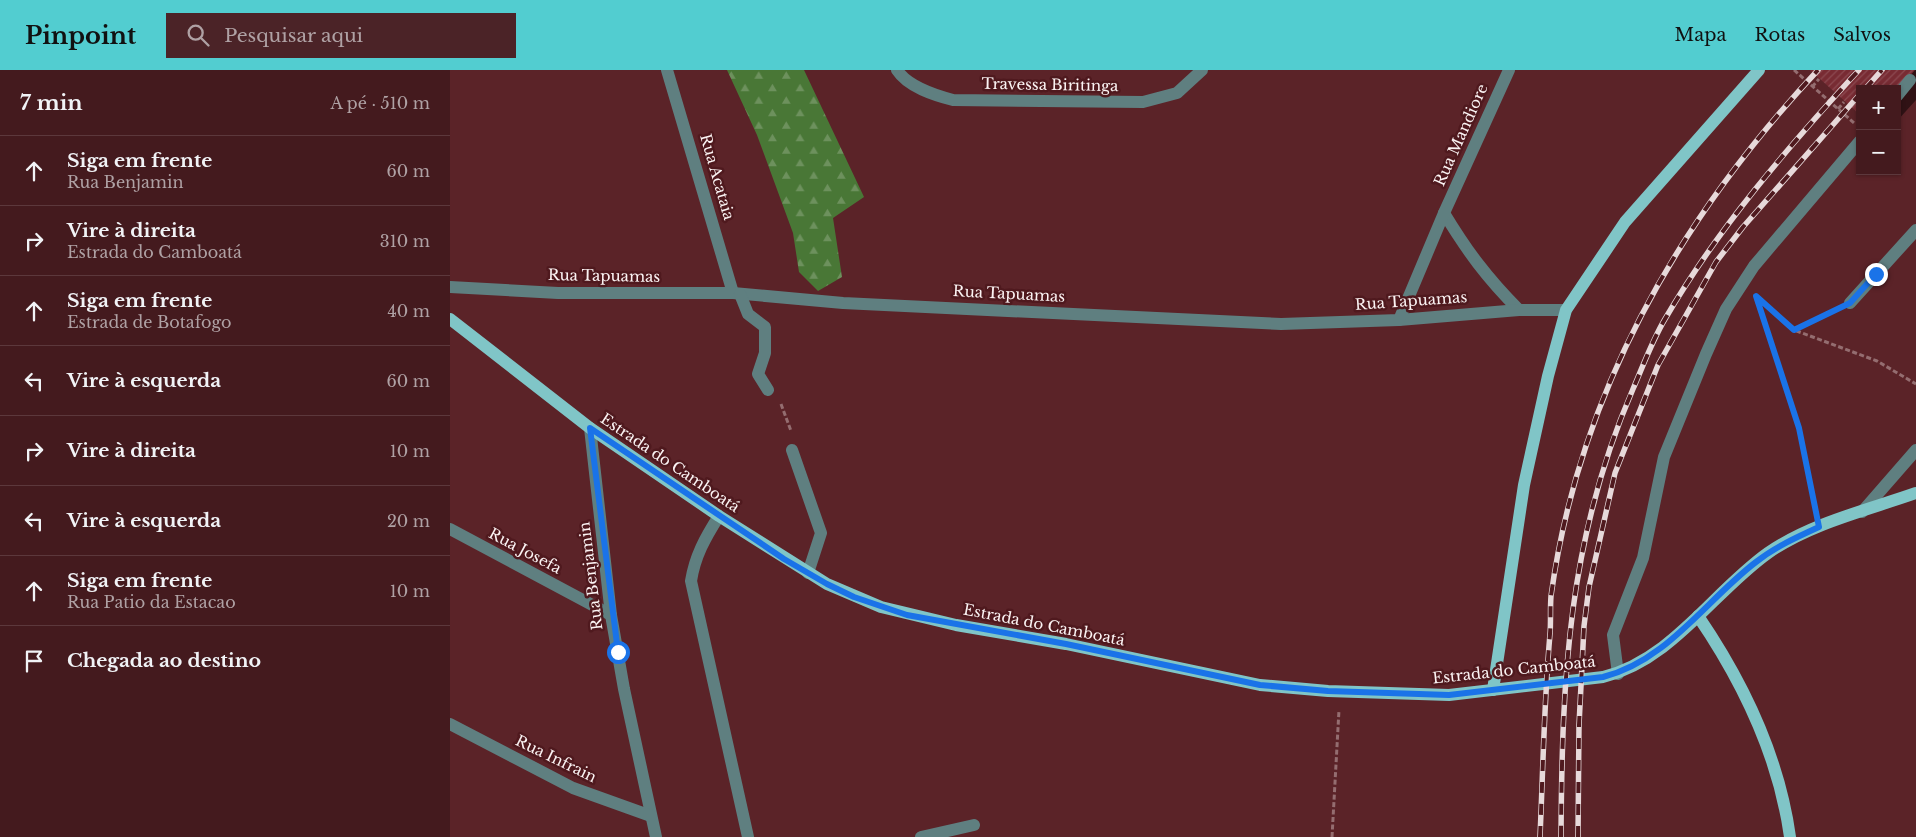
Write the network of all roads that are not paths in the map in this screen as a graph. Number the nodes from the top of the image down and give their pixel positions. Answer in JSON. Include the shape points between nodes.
{"nodes":[{"id":1,"x":667,"y":70,"type":"edge"},
{"id":2,"x":897,"y":70,"type":"edge"},
{"id":3,"x":1202,"y":70,"type":"edge"},
{"id":4,"x":1509,"y":70,"type":"edge"},
{"id":5,"x":1759,"y":70,"type":"edge"},
{"id":6,"x":1910,"y":80,"type":"dead end"},
{"id":7,"x":1901,"y":91,"type":"edge"},
{"id":8,"x":1856,"y":146,"type":"edge"},
{"id":9,"x":1444,"y":213,"type":"junction"},
{"id":10,"x":1916,"y":230,"type":"edge"},
{"id":11,"x":450,"y":287,"type":"edge"},
{"id":12,"x":736,"y":294,"type":"junction"},
{"id":13,"x":1850,"y":303,"type":"road end"},
{"id":14,"x":1519,"y":310,"type":"junction"},
{"id":15,"x":1566,"y":310,"type":"junction"},
{"id":16,"x":450,"y":319,"type":"edge"},
{"id":17,"x":1398,"y":320,"type":"junction"},
{"id":18,"x":768,"y":390,"type":"road end"},
{"id":19,"x":590,"y":428,"type":"junction"},
{"id":20,"x":792,"y":450,"type":"road end"},
{"id":21,"x":1916,"y":450,"type":"edge"},
{"id":22,"x":1916,"y":493,"type":"edge"},
{"id":23,"x":1862,"y":512,"type":"junction"},
{"id":24,"x":719,"y":516,"type":"junction"},
{"id":25,"x":450,"y":529,"type":"edge"},
{"id":26,"x":808,"y":573,"type":"junction"},
{"id":27,"x":612,"y":615,"type":"junction"},
{"id":28,"x":1698,"y":616,"type":"junction"},
{"id":29,"x":1618,"y":674,"type":"junction"},
{"id":30,"x":1493,"y":690,"type":"junction"},
{"id":31,"x":450,"y":724,"type":"edge"},
{"id":32,"x":651,"y":816,"type":"junction"},
{"id":33,"x":974,"y":825,"type":"dead end"},
{"id":34,"x":656,"y":837,"type":"edge"},
{"id":35,"x":748,"y":837,"type":"edge"},
{"id":36,"x":921,"y":837,"type":"edge"},
{"id":37,"x":1790,"y":837,"type":"edge"}],
"edges":[{"from":1,"to":12,"type":"street","name":"Rua Acataia"},
{"from":2,"to":3,"type":"street","name":"Travessa Biritinga","via":[[928,93],[952,100],[1144,102],[1177,93]]},
{"from":4,"to":9,"type":"street","name":"Rua Mandiore"},
{"from":5,"to":15,"type":"main road","via":[[1625,222]]},
{"from":6,"to":7,"type":"street"},
{"from":8,"to":29,"type":"street","via":[[1754,266],[1726,309],[1664,457],[1643,558],[1613,635]]},
{"from":9,"to":14,"type":"street","via":[[1489,281]]},
{"from":9,"to":17,"type":"street","name":"Rua Mandiore"},
{"from":10,"to":13,"type":"street"},
{"from":11,"to":12,"type":"street","name":"Rua Tapuamas","via":[[558,293]]},
{"from":12,"to":17,"type":"street","name":"Rua Tapuamas","via":[[843,303],[1271,323]]},
{"from":12,"to":18,"type":"street","name":"Rua Acataia","via":[[748,314],[765,327],[765,353],[758,374]]},
{"from":14,"to":15,"type":"street","name":"Rua Tapuamas"},
{"from":14,"to":17,"type":"street","name":"Rua Tapuamas"},
{"from":15,"to":30,"type":"main road","via":[[1524,485]]},
{"from":16,"to":19,"type":"main road","name":"Estrada do Camboatá"},
{"from":19,"to":24,"type":"main road","name":"Estrada do Camboatá"},
{"from":19,"to":27,"type":"street","name":"Rua Benjamin"},
{"from":20,"to":26,"type":"street","via":[[821,533]]},
{"from":21,"to":23,"type":"street"},
{"from":22,"to":23,"type":"main road","name":"Estrada do Camboatá"},
{"from":23,"to":28,"type":"main road","name":"Estrada do Camboatá","via":[[1780,545],[1754,563]]},
{"from":24,"to":26,"type":"main road","name":"Estrada do Camboatá"},
{"from":24,"to":35,"type":"street","via":[[700,547],[691,581]]},
{"from":25,"to":27,"type":"street","name":"Rua Josefa"},
{"from":26,"to":30,"type":"main road","name":"Estrada do Camboatá","via":[[854,597],[907,615],[1260,685],[1340,692],[1449,695]]},
{"from":27,"to":32,"type":"street","name":"Rua Benjamin"},
{"from":28,"to":29,"type":"main road","name":"Estrada do Camboatá","via":[[1648,657]]},
{"from":28,"to":37,"type":"main road","via":[[1716,642],[1751,708],[1782,795]]},
{"from":29,"to":30,"type":"main road","name":"Estrada do Camboatá"},
{"from":31,"to":32,"type":"street","name":"Rua Infrain","via":[[573,788]]},
{"from":32,"to":34,"type":"street","name":"Rua Benjamin"},
{"from":33,"to":36,"type":"street"}]}
